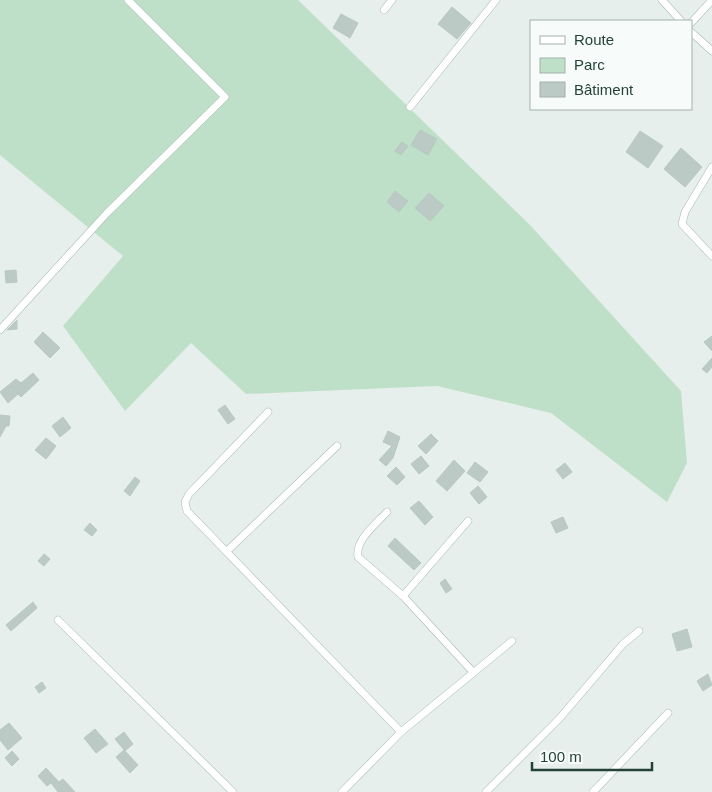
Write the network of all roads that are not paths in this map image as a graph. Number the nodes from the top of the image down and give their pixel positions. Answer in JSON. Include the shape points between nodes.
{"nodes":[{"id":1,"x":128,"y":0,"type":"edge"},
{"id":2,"x":392,"y":0,"type":"edge"},
{"id":3,"x":496,"y":0,"type":"edge"},
{"id":4,"x":662,"y":0,"type":"edge"},
{"id":5,"x":712,"y":0,"type":"edge"},
{"id":6,"x":384,"y":10,"type":"dead end"},
{"id":7,"x":680,"y":20,"type":"edge"},
{"id":8,"x":692,"y":22,"type":"edge"},
{"id":9,"x":692,"y":33,"type":"edge"},
{"id":10,"x":712,"y":51,"type":"edge"},
{"id":11,"x":410,"y":107,"type":"dead end"},
{"id":12,"x":712,"y":166,"type":"edge"},
{"id":13,"x":712,"y":256,"type":"edge"},
{"id":14,"x":0,"y":330,"type":"edge"},
{"id":15,"x":268,"y":412,"type":"dead end"},
{"id":16,"x":336,"y":446,"type":"dead end"},
{"id":17,"x":387,"y":512,"type":"dead end"},
{"id":18,"x":468,"y":521,"type":"dead end"},
{"id":19,"x":227,"y":551,"type":"junction"},
{"id":20,"x":402,"y":596,"type":"junction"},
{"id":21,"x":58,"y":620,"type":"dead end"},
{"id":22,"x":639,"y":631,"type":"dead end"},
{"id":23,"x":512,"y":641,"type":"dead end"},
{"id":24,"x":472,"y":672,"type":"junction"},
{"id":25,"x":668,"y":713,"type":"dead end"},
{"id":26,"x":402,"y":732,"type":"junction"},
{"id":27,"x":233,"y":792,"type":"edge"},
{"id":28,"x":342,"y":792,"type":"edge"},
{"id":29,"x":486,"y":792,"type":"edge"},
{"id":30,"x":593,"y":792,"type":"edge"}],
"edges":[{"from":1,"to":14,"type":"street","via":[[225,97],[107,213]]},
{"from":2,"to":6,"type":"street"},
{"from":3,"to":11,"type":"street"},
{"from":4,"to":7,"type":"street"},
{"from":5,"to":8,"type":"street"},
{"from":9,"to":10,"type":"street"},
{"from":12,"to":13,"type":"street","via":[[685,212],[682,224]]},
{"from":15,"to":19,"type":"street","via":[[185,502],[187,511]]},
{"from":16,"to":19,"type":"street"},
{"from":17,"to":20,"type":"street","via":[[361,541],[358,557]]},
{"from":18,"to":20,"type":"street"},
{"from":19,"to":26,"type":"street"},
{"from":20,"to":24,"type":"street"},
{"from":21,"to":27,"type":"street"},
{"from":22,"to":29,"type":"street","via":[[623,644],[559,719]]},
{"from":23,"to":24,"type":"street"},
{"from":24,"to":26,"type":"street"},
{"from":25,"to":30,"type":"street"},
{"from":26,"to":28,"type":"street"}]}
